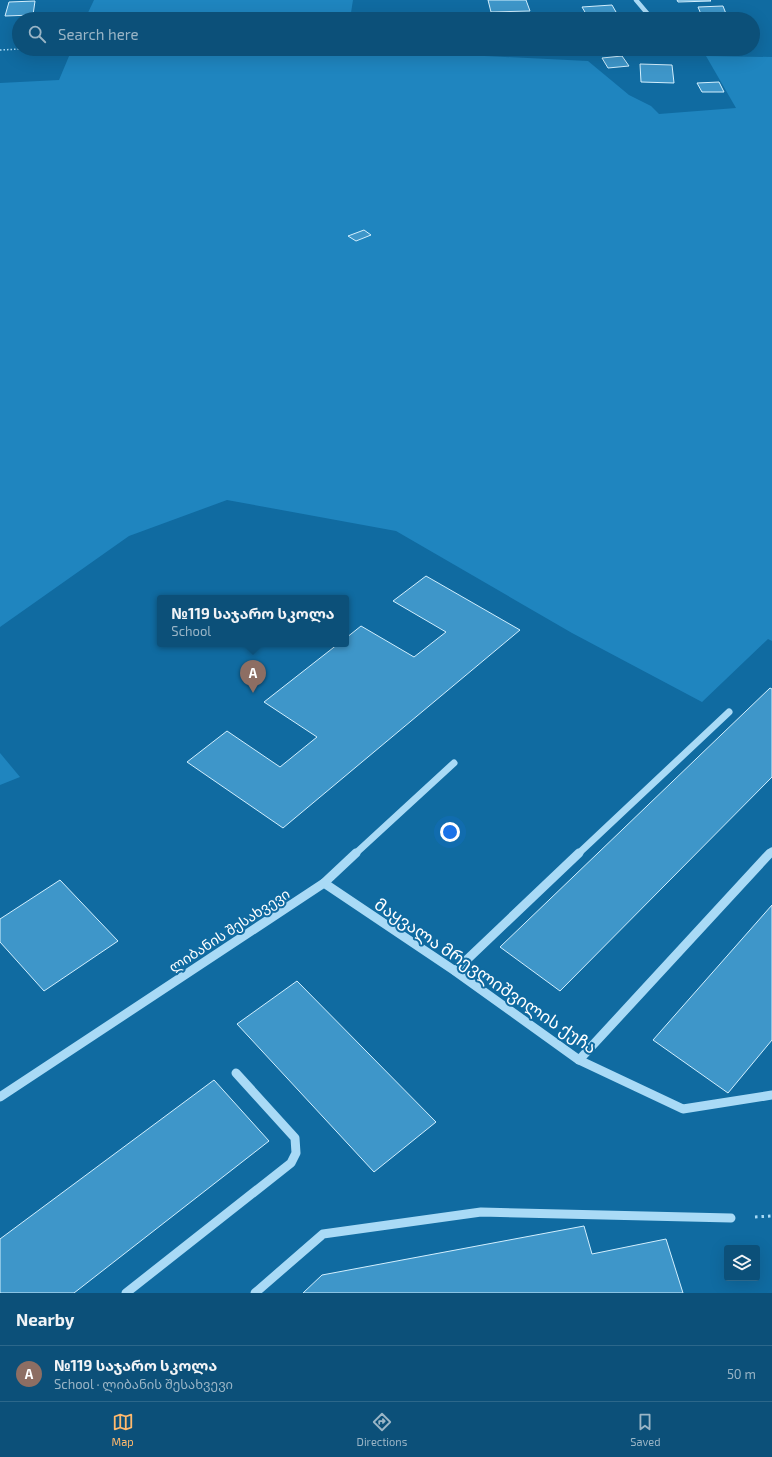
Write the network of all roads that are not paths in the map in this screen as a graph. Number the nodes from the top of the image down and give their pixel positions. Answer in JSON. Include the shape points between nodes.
{"nodes":[{"id":1,"x":636,"y":0,"type":"edge"},
{"id":2,"x":646,"y":12,"type":"edge"},
{"id":3,"x":729,"y":712,"type":"dead end"},
{"id":4,"x":454,"y":763,"type":"dead end"},
{"id":5,"x":772,"y":851,"type":"edge"},
{"id":6,"x":324,"y":884,"type":"junction"},
{"id":7,"x":455,"y":971,"type":"junction"},
{"id":8,"x":579,"y":1060,"type":"junction"},
{"id":9,"x":236,"y":1073,"type":"dead end"},
{"id":10,"x":772,"y":1095,"type":"edge"},
{"id":11,"x":0,"y":1097,"type":"edge"},
{"id":12,"x":731,"y":1218,"type":"dead end"},
{"id":13,"x":126,"y":1293,"type":"edge"},
{"id":14,"x":255,"y":1293,"type":"edge"}],
"edges":[{"from":1,"to":2,"type":"street"},
{"from":3,"to":7,"type":"street"},
{"from":4,"to":6,"type":"street","name":"ლიბანის შესახვევი"},
{"from":5,"to":8,"type":"street"},
{"from":6,"to":7,"type":"street","name":"მაყვალა მრევლიშვილის ქუჩა"},
{"from":6,"to":11,"type":"street","name":"ლიბანის შესახვევი"},
{"from":7,"to":8,"type":"street","name":"მაყვალა მრევლიშვილის ქუჩა"},
{"from":8,"to":10,"type":"street","name":"მაყვალა მრევლიშვილის ქუჩა","via":[[684,1109]]},
{"from":9,"to":13,"type":"street","via":[[295,1138],[296,1153],[291,1163]]},
{"from":12,"to":14,"type":"street","via":[[481,1212],[323,1234]]}]}
